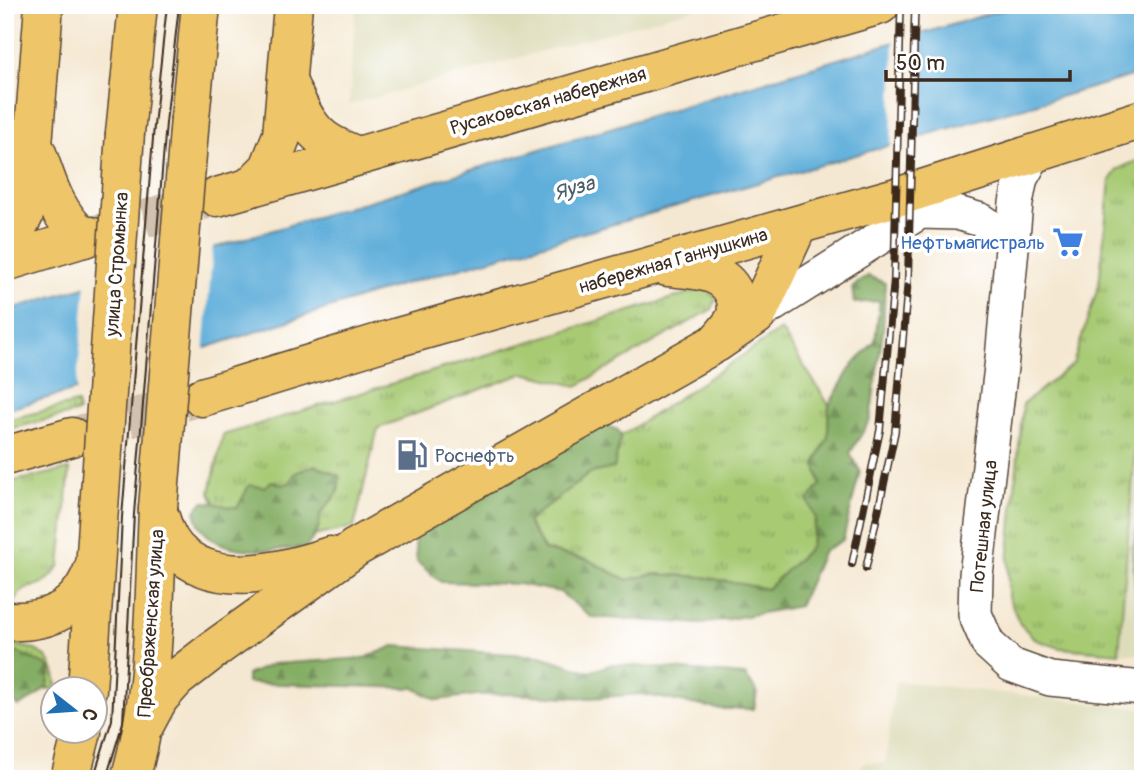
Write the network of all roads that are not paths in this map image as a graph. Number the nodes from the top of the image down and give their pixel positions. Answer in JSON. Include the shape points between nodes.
{"nodes":[{"id":1,"x":44,"y":5,"type":"edge"},
{"id":2,"x":138,"y":5,"type":"edge"},
{"id":3,"x":201,"y":5,"type":"edge"},
{"id":4,"x":293,"y":5,"type":"edge"},
{"id":5,"x":880,"y":5,"type":"edge"},
{"id":6,"x":288,"y":80,"type":"junction"},
{"id":7,"x":1143,"y":119,"type":"edge"},
{"id":8,"x":33,"y":142,"type":"junction"},
{"id":9,"x":1037,"y":152,"type":"junction"},
{"id":10,"x":357,"y":156,"type":"junction"},
{"id":11,"x":937,"y":184,"type":"junction"},
{"id":12,"x":798,"y":225,"type":"junction"},
{"id":13,"x":1012,"y":240,"type":"junction"},
{"id":14,"x":5,"y":250,"type":"edge"},
{"id":15,"x":5,"y":262,"type":"edge"},
{"id":16,"x":658,"y":265,"type":"junction"},
{"id":17,"x":757,"y":315,"type":"junction"},
{"id":18,"x":716,"y":343,"type":"junction"},
{"id":19,"x":202,"y":397,"type":"tunnel mouth"},
{"id":20,"x":72,"y":436,"type":"tunnel mouth"},
{"id":21,"x":5,"y":456,"type":"edge"},
{"id":22,"x":158,"y":508,"type":"junction"},
{"id":23,"x":355,"y":548,"type":"junction"},
{"id":24,"x":95,"y":565,"type":"junction"},
{"id":25,"x":14,"y":621,"type":"edge"},
{"id":26,"x":84,"y":676,"type":"edge"},
{"id":27,"x":88,"y":676,"type":"edge"},
{"id":28,"x":1143,"y":688,"type":"edge"},
{"id":29,"x":144,"y":726,"type":"junction"},
{"id":30,"x":78,"y":746,"type":"edge"},
{"id":31,"x":69,"y":779,"type":"edge"},
{"id":32,"x":130,"y":779,"type":"edge"}],
"edges":[{"from":1,"to":8,"type":"main road"},
{"from":2,"to":24,"type":"main road","name":"улица Стромынка","bridge":true},
{"from":3,"to":22,"type":"main road","bridge":true},
{"from":4,"to":6,"type":"main road"},
{"from":5,"to":10,"type":"main road","name":"Русаковская набережная"},
{"from":6,"to":10,"type":"main road","via":[[317,134]]},
{"from":6,"to":10,"type":"main road","name":"Русаковская набережная","via":[[282,135],[269,168],[233,193]]},
{"from":7,"to":9,"type":"main road","name":"набережная Ганнушкина"},
{"from":8,"to":14,"type":"main road","via":[[29,197]]},
{"from":8,"to":15,"type":"main road","via":[[52,198],[70,227],[87,237]]},
{"from":9,"to":11,"type":"main road","name":"набережная Ганнушкина"},
{"from":9,"to":13,"type":"street","name":"Потешная улица","via":[[1021,178]]},
{"from":11,"to":12,"type":"main road","name":"набережная Ганнушкина"},
{"from":11,"to":13,"type":"street","via":[[973,196],[991,208]]},
{"from":12,"to":16,"type":"main road","name":"набережная Ганнушкина"},
{"from":12,"to":17,"type":"main road"},
{"from":13,"to":17,"type":"street","via":[[981,220],[957,213],[920,212]]},
{"from":13,"to":28,"type":"street","name":"Потешная улица","via":[[975,614],[988,644],[1012,665],[1049,679]]},
{"from":16,"to":18,"type":"main road","via":[[706,272],[724,278],[733,290],[737,304],[734,319]]},
{"from":16,"to":19,"type":"main road","name":"набережная Ганнушкина"},
{"from":17,"to":18,"type":"main road"},
{"from":18,"to":23,"type":"main road"},
{"from":20,"to":21,"type":"main road"},
{"from":22,"to":23,"type":"main road","via":[[174,548],[189,561],[215,570],[264,572]]},
{"from":22,"to":29,"type":"main road","name":"Преображенская улица"},
{"from":23,"to":29,"type":"main road","via":[[176,679]]},
{"from":24,"to":25,"type":"main road","via":[[88,586],[72,604],[55,615]]},
{"from":24,"to":27,"type":"main road"},
{"from":25,"to":26,"type":"main road","via":[[66,644]]},
{"from":29,"to":32,"type":"main road","name":"Преображенская улица"},
{"from":30,"to":31,"type":"main road"}]}
